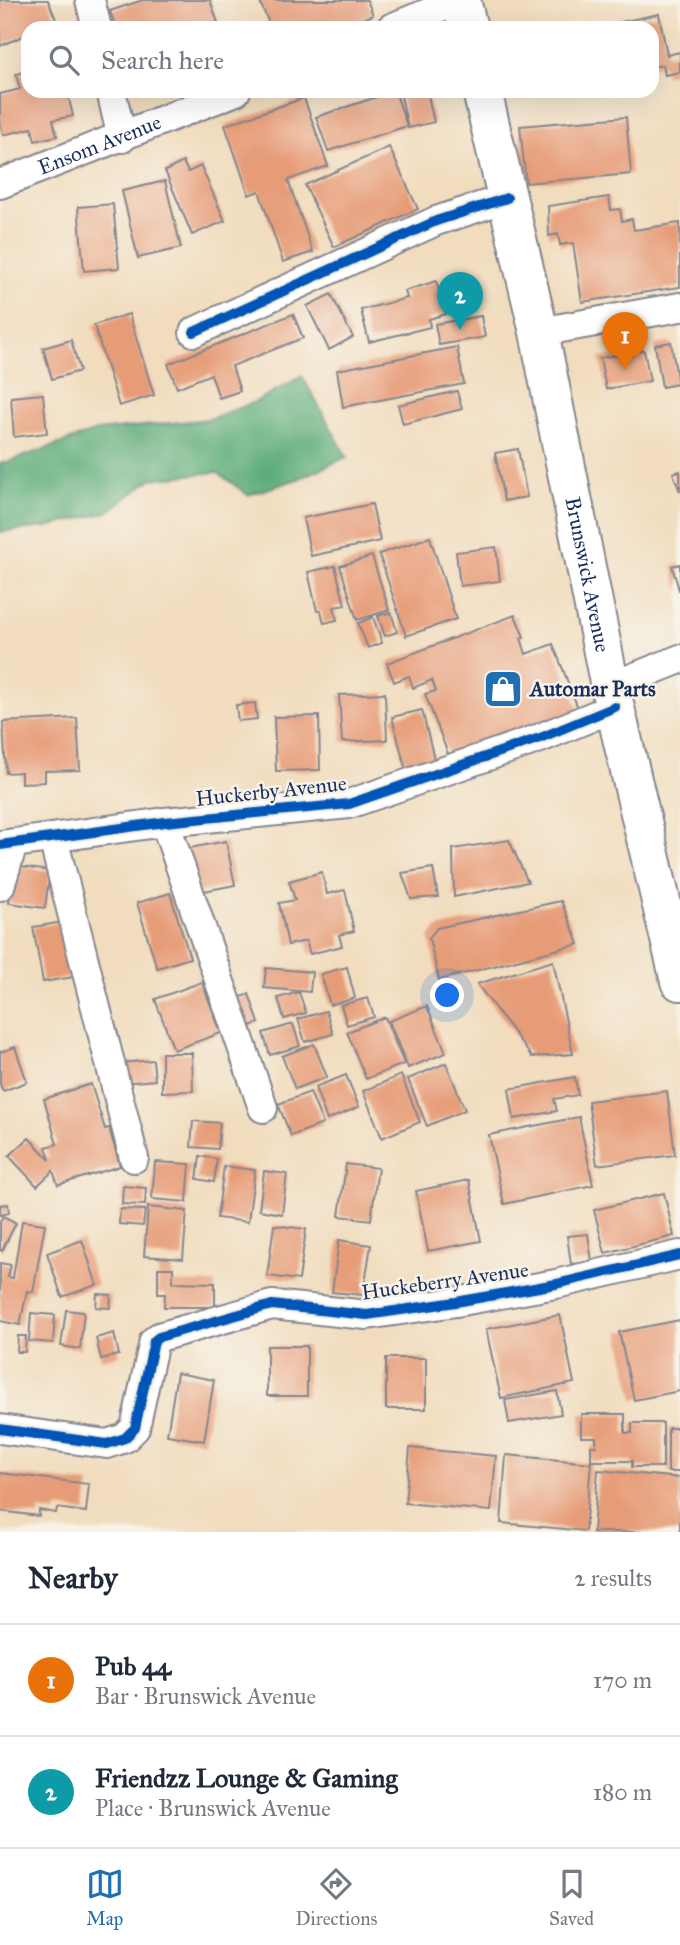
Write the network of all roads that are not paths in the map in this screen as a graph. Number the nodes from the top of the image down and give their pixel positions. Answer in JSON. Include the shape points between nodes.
{"nodes":[{"id":1,"x":90,"y":0,"type":"edge"},
{"id":2,"x":460,"y":0,"type":"edge"},
{"id":3,"x":95,"y":21,"type":"edge"},
{"id":4,"x":408,"y":21,"type":"edge"},
{"id":5,"x":466,"y":21,"type":"edge"},
{"id":6,"x":113,"y":98,"type":"edge"},
{"id":7,"x":219,"y":98,"type":"edge"},
{"id":8,"x":484,"y":98,"type":"edge"},
{"id":9,"x":122,"y":138,"type":"junction"},
{"id":10,"x":0,"y":184,"type":"edge"},
{"id":11,"x":507,"y":198,"type":"junction"},
{"id":12,"x":680,"y":307,"type":"edge"},
{"id":13,"x":539,"y":331,"type":"junction"},
{"id":14,"x":194,"y":332,"type":"dead end"},
{"id":15,"x":680,"y":659,"type":"edge"},
{"id":16,"x":613,"y":697,"type":"junction"},
{"id":17,"x":165,"y":822,"type":"junction"},
{"id":18,"x":53,"y":838,"type":"junction"},
{"id":19,"x":6,"y":845,"type":"edge"},
{"id":20,"x":0,"y":886,"type":"edge"},
{"id":21,"x":680,"y":981,"type":"edge"},
{"id":22,"x":263,"y":1108,"type":"dead end"},
{"id":23,"x":134,"y":1158,"type":"dead end"},
{"id":24,"x":680,"y":1255,"type":"edge"},
{"id":25,"x":0,"y":1429,"type":"edge"}],
"edges":[{"from":1,"to":3,"type":"street"},
{"from":2,"to":4,"type":"street"},
{"from":2,"to":5,"type":"main road"},
{"from":6,"to":9,"type":"street"},
{"from":7,"to":9,"type":"street","name":"Ensom Avenue"},
{"from":8,"to":11,"type":"main road","name":"Brunswick Avenue"},
{"from":9,"to":10,"type":"street","name":"Ensom Avenue"},
{"from":11,"to":13,"type":"main road","name":"Brunswick Avenue"},
{"from":11,"to":14,"type":"street","via":[[436,222]]},
{"from":12,"to":13,"type":"street"},
{"from":13,"to":16,"type":"main road","name":"Brunswick Avenue"},
{"from":15,"to":16,"type":"street","name":"Huckerby Avenue"},
{"from":16,"to":17,"type":"street","name":"Huckerby Avenue","via":[[540,738],[349,804]]},
{"from":16,"to":21,"type":"main road","name":"Brunswick Avenue"},
{"from":17,"to":18,"type":"street","name":"Huckerby Avenue"},
{"from":17,"to":22,"type":"street"},
{"from":18,"to":19,"type":"street","name":"Huckerby Avenue"},
{"from":18,"to":23,"type":"street"},
{"from":19,"to":20,"type":"street"},
{"from":24,"to":25,"type":"street","name":"Huckeberry Avenue","via":[[556,1284],[367,1315],[272,1305],[154,1341],[135,1428],[125,1438],[107,1444]]}]}
